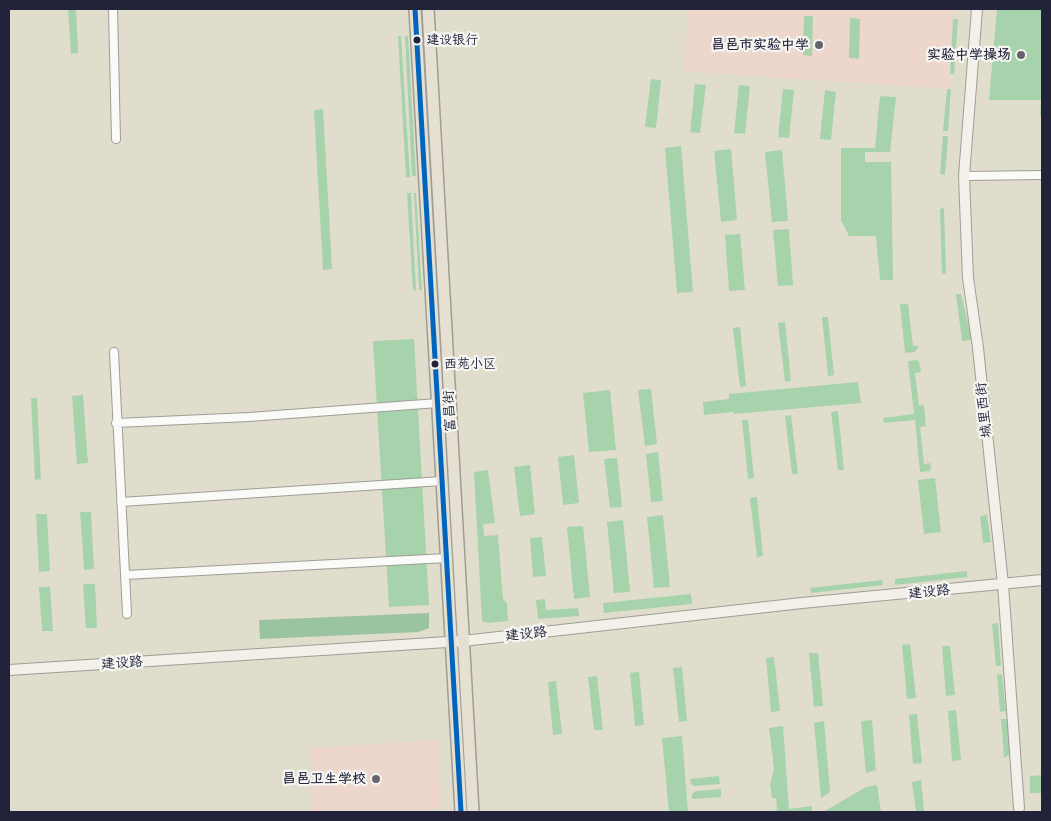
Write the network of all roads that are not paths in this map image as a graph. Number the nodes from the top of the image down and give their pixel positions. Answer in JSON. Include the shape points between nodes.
{"nodes":[{"id":1,"x":113,"y":9,"type":"edge"},
{"id":2,"x":415,"y":9,"type":"edge"},
{"id":3,"x":428,"y":9,"type":"edge"},
{"id":4,"x":977,"y":9,"type":"edge"},
{"id":5,"x":116,"y":139,"type":"dead end"},
{"id":6,"x":1042,"y":175,"type":"edge"},
{"id":7,"x":964,"y":176,"type":"junction"},
{"id":8,"x":114,"y":352,"type":"dead end"},
{"id":9,"x":438,"y":403,"type":"junction"},
{"id":10,"x":116,"y":423,"type":"junction"},
{"id":11,"x":442,"y":481,"type":"junction"},
{"id":12,"x":121,"y":502,"type":"junction"},
{"id":13,"x":447,"y":558,"type":"junction"},
{"id":14,"x":124,"y":575,"type":"junction"},
{"id":15,"x":1042,"y":580,"type":"edge"},
{"id":16,"x":1003,"y":584,"type":"junction"},
{"id":17,"x":127,"y":614,"type":"dead end"},
{"id":18,"x":457,"y":641,"type":"junction"},
{"id":19,"x":9,"y":670,"type":"edge"},
{"id":20,"x":1019,"y":810,"type":"edge"},
{"id":21,"x":461,"y":812,"type":"edge"},
{"id":22,"x":473,"y":812,"type":"edge"}],
"edges":[{"from":1,"to":5,"type":"street"},
{"from":2,"to":9,"type":"main road","name":"富昌街"},
{"from":3,"to":18,"type":"main road","name":"富昌街"},
{"from":4,"to":7,"type":"street","name":"城里西街"},
{"from":6,"to":7,"type":"street"},
{"from":7,"to":16,"type":"street","name":"城里西街","via":[[968,278]]},
{"from":8,"to":10,"type":"street"},
{"from":9,"to":10,"type":"street"},
{"from":9,"to":11,"type":"main road","name":"富昌街"},
{"from":10,"to":12,"type":"street"},
{"from":11,"to":12,"type":"street"},
{"from":11,"to":13,"type":"main road","name":"富昌街"},
{"from":12,"to":14,"type":"street"},
{"from":13,"to":14,"type":"street"},
{"from":13,"to":18,"type":"main road","name":"富昌街"},
{"from":14,"to":17,"type":"street"},
{"from":15,"to":16,"type":"street","name":"建设路"},
{"from":16,"to":18,"type":"street","name":"建设路"},
{"from":16,"to":20,"type":"street","name":"城里西街"},
{"from":18,"to":19,"type":"street","name":"建设路"},
{"from":18,"to":21,"type":"main road","name":"富昌街"},
{"from":18,"to":22,"type":"main road","name":"富昌街"}]}
